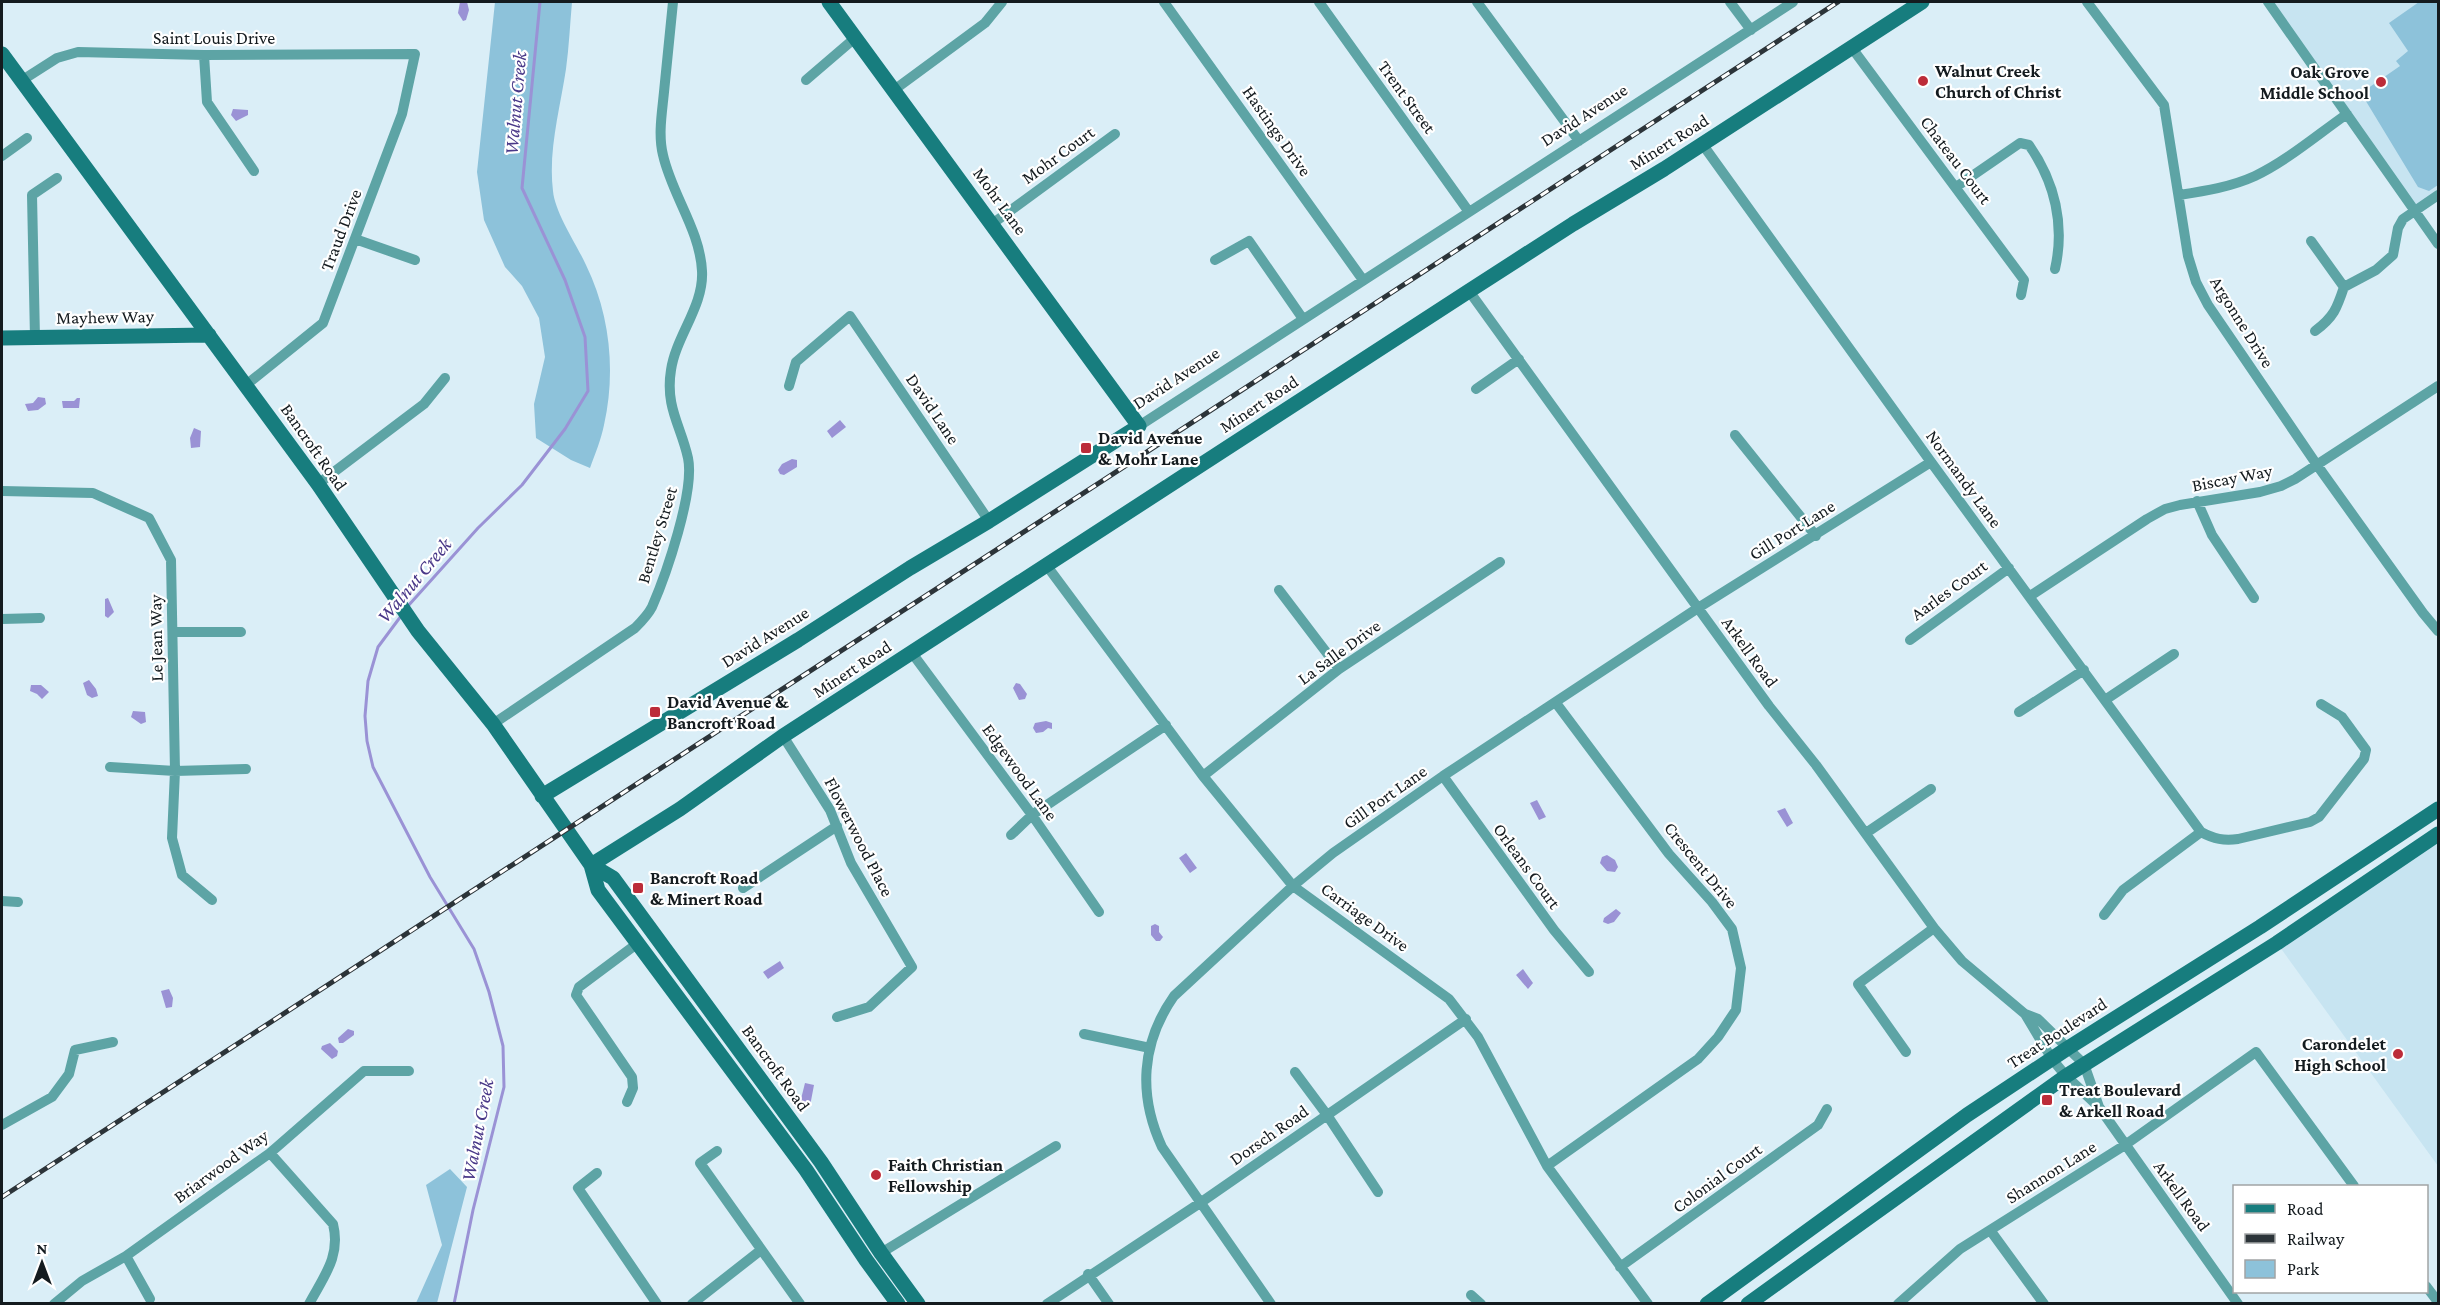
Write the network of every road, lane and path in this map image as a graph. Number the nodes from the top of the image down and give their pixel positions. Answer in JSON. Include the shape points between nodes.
{"nodes":[{"id":1,"x":673,"y":2,"type":"edge"},
{"id":2,"x":829,"y":2,"type":"edge"},
{"id":3,"x":1002,"y":2,"type":"edge"},
{"id":4,"x":1164,"y":2,"type":"edge"},
{"id":5,"x":1319,"y":2,"type":"edge"},
{"id":6,"x":1477,"y":2,"type":"edge"},
{"id":7,"x":1730,"y":2,"type":"edge"},
{"id":8,"x":1793,"y":2,"type":"edge"},
{"id":9,"x":1922,"y":2,"type":"edge"},
{"id":10,"x":2086,"y":2,"type":"edge"},
{"id":11,"x":2268,"y":2,"type":"edge"},
{"id":12,"x":1751,"y":30,"type":"junction"},
{"id":13,"x":855,"y":38,"type":"junction"},
{"id":14,"x":1852,"y":48,"type":"junction"},
{"id":15,"x":2,"y":54,"type":"edge"},
{"id":16,"x":415,"y":54,"type":"joint"},
{"id":17,"x":204,"y":55,"type":"junction"},
{"id":18,"x":806,"y":80,"type":"dead end"},
{"id":19,"x":21,"y":81,"type":"junction"},
{"id":20,"x":894,"y":90,"type":"junction"},
{"id":21,"x":2347,"y":114,"type":"junction"},
{"id":22,"x":1115,"y":135,"type":"dead end"},
{"id":23,"x":27,"y":138,"type":"dead end"},
{"id":24,"x":1579,"y":141,"type":"junction"},
{"id":25,"x":1703,"y":145,"type":"junction"},
{"id":26,"x":2,"y":156,"type":"edge"},
{"id":27,"x":254,"y":171,"type":"dead end"},
{"id":28,"x":57,"y":178,"type":"dead end"},
{"id":29,"x":1956,"y":188,"type":"junction"},
{"id":30,"x":2179,"y":195,"type":"junction"},
{"id":31,"x":2439,"y":195,"type":"edge"},
{"id":32,"x":2414,"y":211,"type":"junction"},
{"id":33,"x":1469,"y":212,"type":"junction"},
{"id":34,"x":993,"y":224,"type":"junction"},
{"id":35,"x":355,"y":239,"type":"junction"},
{"id":36,"x":2311,"y":241,"type":"dead end"},
{"id":37,"x":2439,"y":244,"type":"edge"},
{"id":38,"x":415,"y":260,"type":"dead end"},
{"id":39,"x":1215,"y":261,"type":"dead end"},
{"id":40,"x":2055,"y":269,"type":"dead end"},
{"id":41,"x":1363,"y":280,"type":"junction"},
{"id":42,"x":2344,"y":286,"type":"junction"},
{"id":43,"x":1468,"y":291,"type":"junction"},
{"id":44,"x":2021,"y":295,"type":"dead end"},
{"id":45,"x":1303,"y":319,"type":"junction"},
{"id":46,"x":2315,"y":331,"type":"dead end"},
{"id":47,"x":209,"y":335,"type":"junction"},
{"id":48,"x":2,"y":338,"type":"edge"},
{"id":49,"x":35,"y":338,"type":"junction"},
{"id":50,"x":1519,"y":359,"type":"junction"},
{"id":51,"x":445,"y":378,"type":"dead end"},
{"id":52,"x":246,"y":385,"type":"junction"},
{"id":53,"x":2439,"y":386,"type":"edge"},
{"id":54,"x":789,"y":387,"type":"dead end"},
{"id":55,"x":1476,"y":389,"type":"dead end"},
{"id":56,"x":1139,"y":426,"type":"junction"},
{"id":57,"x":1735,"y":435,"type":"dead end"},
{"id":58,"x":1931,"y":462,"type":"junction"},
{"id":59,"x":2317,"y":465,"type":"junction"},
{"id":60,"x":318,"y":484,"type":"junction"},
{"id":61,"x":2,"y":492,"type":"edge"},
{"id":62,"x":2198,"y":501,"type":"junction"},
{"id":63,"x":989,"y":522,"type":"junction"},
{"id":64,"x":1816,"y":536,"type":"junction"},
{"id":65,"x":1500,"y":562,"type":"dead end"},
{"id":66,"x":1047,"y":566,"type":"junction"},
{"id":67,"x":2009,"y":568,"type":"junction"},
{"id":68,"x":1279,"y":590,"type":"dead end"},
{"id":69,"x":2030,"y":597,"type":"junction"},
{"id":70,"x":2254,"y":598,"type":"dead end"},
{"id":71,"x":1698,"y":608,"type":"junction"},
{"id":72,"x":40,"y":618,"type":"dead end"},
{"id":73,"x":2,"y":619,"type":"edge"},
{"id":74,"x":2439,"y":631,"type":"edge"},
{"id":75,"x":173,"y":632,"type":"junction"},
{"id":76,"x":241,"y":632,"type":"dead end"},
{"id":77,"x":1910,"y":640,"type":"dead end"},
{"id":78,"x":912,"y":653,"type":"junction"},
{"id":79,"x":2174,"y":654,"type":"dead end"},
{"id":80,"x":1339,"y":669,"type":"junction"},
{"id":81,"x":2084,"y":670,"type":"junction"},
{"id":82,"x":2105,"y":700,"type":"junction"},
{"id":83,"x":1556,"y":703,"type":"junction"},
{"id":84,"x":2321,"y":704,"type":"dead end"},
{"id":85,"x":2019,"y":712,"type":"dead end"},
{"id":86,"x":493,"y":724,"type":"junction"},
{"id":87,"x":1166,"y":725,"type":"junction"},
{"id":88,"x":783,"y":736,"type":"junction"},
{"id":89,"x":110,"y":767,"type":"dead end"},
{"id":90,"x":246,"y":769,"type":"dead end"},
{"id":91,"x":175,"y":771,"type":"junction"},
{"id":92,"x":1203,"y":776,"type":"junction"},
{"id":93,"x":1443,"y":776,"type":"junction"},
{"id":94,"x":1931,"y":789,"type":"dead end"},
{"id":95,"x":542,"y":796,"type":"junction"},
{"id":96,"x":2439,"y":809,"type":"edge"},
{"id":97,"x":1032,"y":816,"type":"junction"},
{"id":98,"x":837,"y":826,"type":"junction"},
{"id":99,"x":2201,"y":832,"type":"junction"},
{"id":100,"x":1866,"y":833,"type":"junction"},
{"id":101,"x":2439,"y":834,"type":"edge"},
{"id":102,"x":1011,"y":835,"type":"dead end"},
{"id":103,"x":591,"y":865,"type":"junction"},
{"id":104,"x":1293,"y":886,"type":"junction"},
{"id":105,"x":744,"y":888,"type":"dead end"},
{"id":106,"x":2,"y":900,"type":"edge"},
{"id":107,"x":212,"y":900,"type":"dead end"},
{"id":108,"x":18,"y":902,"type":"dead end"},
{"id":109,"x":1099,"y":912,"type":"dead end"},
{"id":110,"x":2104,"y":915,"type":"dead end"},
{"id":111,"x":1934,"y":928,"type":"junction"},
{"id":112,"x":638,"y":943,"type":"junction"},
{"id":113,"x":1588,"y":972,"type":"dead end"},
{"id":114,"x":2025,"y":1014,"type":"junction"},
{"id":115,"x":837,"y":1017,"type":"dead end"},
{"id":116,"x":1466,"y":1019,"type":"junction"},
{"id":117,"x":1084,"y":1035,"type":"dead end"},
{"id":118,"x":113,"y":1042,"type":"dead end"},
{"id":119,"x":1150,"y":1048,"type":"junction"},
{"id":120,"x":2068,"y":1048,"type":"junction"},
{"id":121,"x":1906,"y":1052,"type":"dead end"},
{"id":122,"x":2052,"y":1059,"type":"junction"},
{"id":123,"x":2084,"y":1064,"type":"junction"},
{"id":124,"x":408,"y":1071,"type":"dead end"},
{"id":125,"x":1295,"y":1072,"type":"dead end"},
{"id":126,"x":2066,"y":1077,"type":"junction"},
{"id":127,"x":627,"y":1102,"type":"dead end"},
{"id":128,"x":2099,"y":1107,"type":"junction"},
{"id":129,"x":1827,"y":1109,"type":"dead end"},
{"id":130,"x":1327,"y":1115,"type":"junction"},
{"id":131,"x":2,"y":1125,"type":"edge"},
{"id":132,"x":2125,"y":1145,"type":"junction"},
{"id":133,"x":1056,"y":1146,"type":"dead end"},
{"id":134,"x":717,"y":1151,"type":"dead end"},
{"id":135,"x":270,"y":1153,"type":"junction"},
{"id":136,"x":1547,"y":1166,"type":"junction"},
{"id":137,"x":597,"y":1173,"type":"dead end"},
{"id":138,"x":2353,"y":1185,"type":"edge"},
{"id":139,"x":1378,"y":1192,"type":"dead end"},
{"id":140,"x":1200,"y":1203,"type":"junction"},
{"id":141,"x":1990,"y":1230,"type":"junction"},
{"id":142,"x":761,"y":1250,"type":"junction"},
{"id":143,"x":881,"y":1253,"type":"junction"},
{"id":144,"x":126,"y":1256,"type":"junction"},
{"id":145,"x":1620,"y":1268,"type":"junction"},
{"id":146,"x":1088,"y":1274,"type":"junction"},
{"id":147,"x":2428,"y":1287,"type":"edge"},
{"id":148,"x":1471,"y":1295,"type":"dead end"},
{"id":149,"x":150,"y":1299,"type":"dead end"},
{"id":150,"x":2439,"y":1302,"type":"edge"},
{"id":151,"x":54,"y":1304,"type":"edge"},
{"id":152,"x":309,"y":1304,"type":"edge"},
{"id":153,"x":657,"y":1304,"type":"edge"},
{"id":154,"x":692,"y":1304,"type":"edge"},
{"id":155,"x":800,"y":1304,"type":"edge"},
{"id":156,"x":898,"y":1304,"type":"edge"},
{"id":157,"x":918,"y":1304,"type":"edge"},
{"id":158,"x":1047,"y":1304,"type":"edge"},
{"id":159,"x":1109,"y":1304,"type":"edge"},
{"id":160,"x":1271,"y":1304,"type":"edge"},
{"id":161,"x":1481,"y":1304,"type":"edge"},
{"id":162,"x":1648,"y":1304,"type":"edge"},
{"id":163,"x":1707,"y":1304,"type":"edge"},
{"id":164,"x":1748,"y":1304,"type":"edge"},
{"id":165,"x":1898,"y":1304,"type":"edge"},
{"id":166,"x":2044,"y":1304,"type":"edge"},
{"id":167,"x":2238,"y":1304,"type":"edge"}],
"edges":[{"from":1,"to":86,"type":"street","name":"Bentley Street","via":[[661,132],[663,155],[697,246],[702,273],[699,295],[671,371],[672,411],[688,459],[687,501],[651,609],[635,628]]},
{"from":2,"to":13,"type":"street","name":"Mohr Lane"},
{"from":3,"to":20,"type":"street","via":[[985,23]]},
{"from":4,"to":41,"type":"street","name":"Hastings Drive"},
{"from":5,"to":33,"type":"street","name":"Trent Street"},
{"from":6,"to":24,"type":"street"},
{"from":7,"to":12,"type":"street"},
{"from":8,"to":12,"type":"street","name":"David Avenue"},
{"from":9,"to":14,"type":"street","name":"Minert Road"},
{"from":10,"to":30,"type":"street","name":"Argonne Drive","via":[[2164,105]]},
{"from":11,"to":21,"type":"street"},
{"from":12,"to":24,"type":"street","name":"David Avenue"},
{"from":13,"to":18,"type":"street"},
{"from":13,"to":20,"type":"street","name":"Mohr Lane"},
{"from":14,"to":25,"type":"street","name":"Minert Road"},
{"from":14,"to":29,"type":"street","name":"Chateau Court"},
{"from":15,"to":19,"type":"street","name":"Bancroft Road"},
{"from":16,"to":17,"type":"street","name":"Saint Louis Drive"},
{"from":16,"to":35,"type":"street","name":"Traud Drive","via":[[402,114]]},
{"from":17,"to":19,"type":"street","name":"Saint Louis Drive","via":[[78,52],[57,58]]},
{"from":17,"to":27,"type":"street","via":[[207,102]]},
{"from":19,"to":47,"type":"street","name":"Bancroft Road"},
{"from":20,"to":34,"type":"street","name":"Mohr Lane"},
{"from":21,"to":30,"type":"street","via":[[2254,176],[2227,186]]},
{"from":21,"to":32,"type":"street"},
{"from":22,"to":34,"type":"street","name":"Mohr Court"},
{"from":23,"to":26,"type":"street"},
{"from":24,"to":33,"type":"street","name":"David Avenue"},
{"from":25,"to":43,"type":"street","name":"Minert Road"},
{"from":25,"to":58,"type":"street","name":"Normandy Lane"},
{"from":28,"to":49,"type":"street","via":[[32,195]]},
{"from":29,"to":40,"type":"street","via":[[2020,142],[2029,145],[2044,166],[2056,200],[2060,247]]},
{"from":29,"to":44,"type":"street","name":"Chateau Court","via":[[2024,280]]},
{"from":30,"to":59,"type":"street","name":"Argonne Drive","via":[[2196,282]]},
{"from":31,"to":32,"type":"street"},
{"from":32,"to":37,"type":"street"},
{"from":32,"to":42,"type":"street","via":[[2398,228],[2393,255],[2376,270]]},
{"from":33,"to":41,"type":"street","name":"David Avenue"},
{"from":34,"to":56,"type":"street","name":"Mohr Lane"},
{"from":35,"to":38,"type":"street"},
{"from":35,"to":52,"type":"street","name":"Traud Drive","via":[[323,323]]},
{"from":36,"to":42,"type":"street"},
{"from":39,"to":45,"type":"street","via":[[1249,241]]},
{"from":41,"to":45,"type":"street","name":"David Avenue"},
{"from":42,"to":46,"type":"street","via":[[2330,320]]},
{"from":43,"to":50,"type":"street","name":"Arkell Road"},
{"from":43,"to":66,"type":"street","name":"Minert Road"},
{"from":45,"to":56,"type":"street","name":"David Avenue"},
{"from":47,"to":49,"type":"street","name":"Mayhew Way"},
{"from":47,"to":52,"type":"street","name":"Bancroft Road"},
{"from":48,"to":49,"type":"street","name":"Mayhew Way"},
{"from":50,"to":55,"type":"street"},
{"from":50,"to":71,"type":"street","name":"Arkell Road"},
{"from":51,"to":60,"type":"street","via":[[424,404]]},
{"from":52,"to":60,"type":"street","name":"Bancroft Road"},
{"from":53,"to":59,"type":"street","name":"Biscay Way"},
{"from":54,"to":63,"type":"street","name":"David Lane","via":[[795,362],[850,316]]},
{"from":56,"to":63,"type":"street","name":"David Avenue"},
{"from":57,"to":64,"type":"street"},
{"from":58,"to":64,"type":"street","name":"Gill Port Lane"},
{"from":58,"to":67,"type":"street","name":"Normandy Lane"},
{"from":59,"to":62,"type":"street","name":"Biscay Way","via":[[2281,486]]},
{"from":59,"to":74,"type":"street","name":"Argonne Drive"},
{"from":60,"to":86,"type":"street","name":"Bancroft Road","via":[[390,593]]},
{"from":61,"to":75,"type":"street","name":"Le Jean Way","via":[[93,493],[149,518],[171,560]]},
{"from":62,"to":69,"type":"street","name":"Biscay Way","via":[[2165,509],[2147,519]]},
{"from":62,"to":70,"type":"street","via":[[2212,535]]},
{"from":63,"to":95,"type":"street","name":"David Avenue"},
{"from":64,"to":71,"type":"street","name":"Gill Port Lane"},
{"from":65,"to":80,"type":"street","name":"La Salle Drive"},
{"from":66,"to":78,"type":"street","name":"Minert Road"},
{"from":66,"to":87,"type":"street","name":"Carriage Drive"},
{"from":67,"to":69,"type":"street","name":"Normandy Lane"},
{"from":67,"to":77,"type":"street","name":"Aarles Court"},
{"from":68,"to":80,"type":"street"},
{"from":69,"to":81,"type":"street","name":"Normandy Lane"},
{"from":71,"to":83,"type":"street","name":"Gill Port Lane"},
{"from":71,"to":100,"type":"street","name":"Arkell Road"},
{"from":72,"to":73,"type":"street"},
{"from":75,"to":76,"type":"street"},
{"from":75,"to":91,"type":"street","name":"Le Jean Way"},
{"from":78,"to":88,"type":"street","name":"Minert Road"},
{"from":78,"to":97,"type":"street","name":"Edgewood Lane"},
{"from":79,"to":82,"type":"street"},
{"from":80,"to":92,"type":"street","name":"La Salle Drive"},
{"from":81,"to":82,"type":"street","name":"Normandy Lane"},
{"from":81,"to":85,"type":"street"},
{"from":82,"to":99,"type":"street","name":"Normandy Lane"},
{"from":83,"to":93,"type":"street","name":"Gill Port Lane"},
{"from":83,"to":136,"type":"street","name":"Crescent Drive","via":[[1669,854],[1732,929],[1741,968],[1736,1010],[1698,1059]]},
{"from":84,"to":99,"type":"street","via":[[2342,717],[2366,750],[2364,759],[2326,809],[2310,822],[2227,840]]},
{"from":86,"to":95,"type":"street","name":"Bancroft Road"},
{"from":87,"to":92,"type":"street","name":"Carriage Drive"},
{"from":87,"to":97,"type":"street"},
{"from":88,"to":98,"type":"street","name":"Flowerwood Place"},
{"from":88,"to":103,"type":"street","name":"Minert Road","via":[[680,809]]},
{"from":89,"to":91,"type":"street"},
{"from":90,"to":91,"type":"street"},
{"from":91,"to":107,"type":"street","name":"Le Jean Way","via":[[172,837],[182,875]]},
{"from":92,"to":104,"type":"street","name":"Carriage Drive"},
{"from":93,"to":104,"type":"street","name":"Gill Port Lane"},
{"from":93,"to":113,"type":"street","name":"Orleans Court"},
{"from":94,"to":100,"type":"street"},
{"from":95,"to":103,"type":"street","name":"Bancroft Road"},
{"from":96,"to":120,"type":"street","name":"Treat Boulevard"},
{"from":97,"to":102,"type":"street"},
{"from":97,"to":109,"type":"street","name":"Edgewood Lane"},
{"from":98,"to":105,"type":"street"},
{"from":98,"to":115,"type":"street","name":"Flowerwood Place","via":[[851,863],[912,967],[868,1007]]},
{"from":99,"to":110,"type":"street","via":[[2123,890]]},
{"from":100,"to":111,"type":"street","name":"Arkell Road"},
{"from":101,"to":123,"type":"street","via":[[2277,943]]},
{"from":103,"to":112,"type":"street","name":"Bancroft Road","via":[[598,890]]},
{"from":103,"to":143,"type":"street","name":"Bancroft Road","via":[[613,878],[821,1162]]},
{"from":104,"to":116,"type":"street","name":"Carriage Drive","via":[[1449,999]]},
{"from":104,"to":119,"type":"street","name":"Gill Port Lane","via":[[1174,996],[1162,1013]]},
{"from":106,"to":108,"type":"street"},
{"from":111,"to":114,"type":"street","name":"Arkell Road","via":[[1962,961]]},
{"from":111,"to":121,"type":"street","via":[[1858,984]]},
{"from":112,"to":127,"type":"street","via":[[579,987],[576,994],[632,1077],[633,1088]]},
{"from":112,"to":156,"type":"street","name":"Bancroft Road","via":[[806,1170]]},
{"from":114,"to":120,"type":"street","name":"Arkell Road","via":[[2038,1019]]},
{"from":114,"to":122,"type":"street","name":"Arkell Road"},
{"from":116,"to":130,"type":"street","name":"Dorsch Road"},
{"from":116,"to":136,"type":"street","name":"Carriage Drive","via":[[1497,1069]]},
{"from":117,"to":119,"type":"street"},
{"from":118,"to":131,"type":"street","via":[[75,1050],[69,1074],[52,1097]]},
{"from":119,"to":140,"type":"street","name":"Gill Port Lane","via":[[1145,1083],[1152,1126]]},
{"from":120,"to":122,"type":"street","name":"Treat Boulevard"},
{"from":120,"to":123,"type":"street","name":"Arkell Road"},
{"from":122,"to":126,"type":"street","name":"Arkell Road"},
{"from":122,"to":163,"type":"street","name":"Treat Boulevard","via":[[1889,1170]]},
{"from":123,"to":126,"type":"street"},
{"from":123,"to":128,"type":"street","name":"Arkell Road"},
{"from":124,"to":135,"type":"street","name":"Briarwood Way","via":[[364,1071]]},
{"from":125,"to":130,"type":"street"},
{"from":126,"to":128,"type":"street","name":"Arkell Road"},
{"from":126,"to":164,"type":"street"},
{"from":128,"to":132,"type":"street","name":"Arkell Road"},
{"from":129,"to":145,"type":"street","name":"Colonial Court","via":[[1818,1125]]},
{"from":130,"to":139,"type":"street"},
{"from":130,"to":140,"type":"street","name":"Dorsch Road"},
{"from":132,"to":138,"type":"street","name":"Shannon Lane","via":[[2256,1052]]},
{"from":132,"to":141,"type":"street","name":"Shannon Lane"},
{"from":132,"to":167,"type":"street","name":"Arkell Road"},
{"from":133,"to":143,"type":"street"},
{"from":134,"to":142,"type":"street","via":[[700,1163]]},
{"from":135,"to":144,"type":"street","name":"Briarwood Way"},
{"from":135,"to":152,"type":"street","via":[[333,1224],[337,1238],[336,1251]]},
{"from":136,"to":145,"type":"street","name":"Carriage Drive"},
{"from":137,"to":153,"type":"street","via":[[578,1188]]},
{"from":140,"to":146,"type":"street","name":"Dorsch Road"},
{"from":140,"to":160,"type":"street","name":"Gill Port Lane"},
{"from":141,"to":165,"type":"street","name":"Shannon Lane","via":[[1960,1249]]},
{"from":141,"to":166,"type":"street"},
{"from":142,"to":154,"type":"street"},
{"from":142,"to":155,"type":"street"},
{"from":143,"to":157,"type":"street","name":"Bancroft Road"},
{"from":144,"to":149,"type":"street"},
{"from":144,"to":151,"type":"street","name":"Briarwood Way","via":[[82,1281]]},
{"from":145,"to":162,"type":"street","name":"Carriage Drive"},
{"from":146,"to":158,"type":"street","name":"Dorsch Road"},
{"from":146,"to":159,"type":"street"},
{"from":147,"to":150,"type":"street"},
{"from":148,"to":161,"type":"street"}]}
